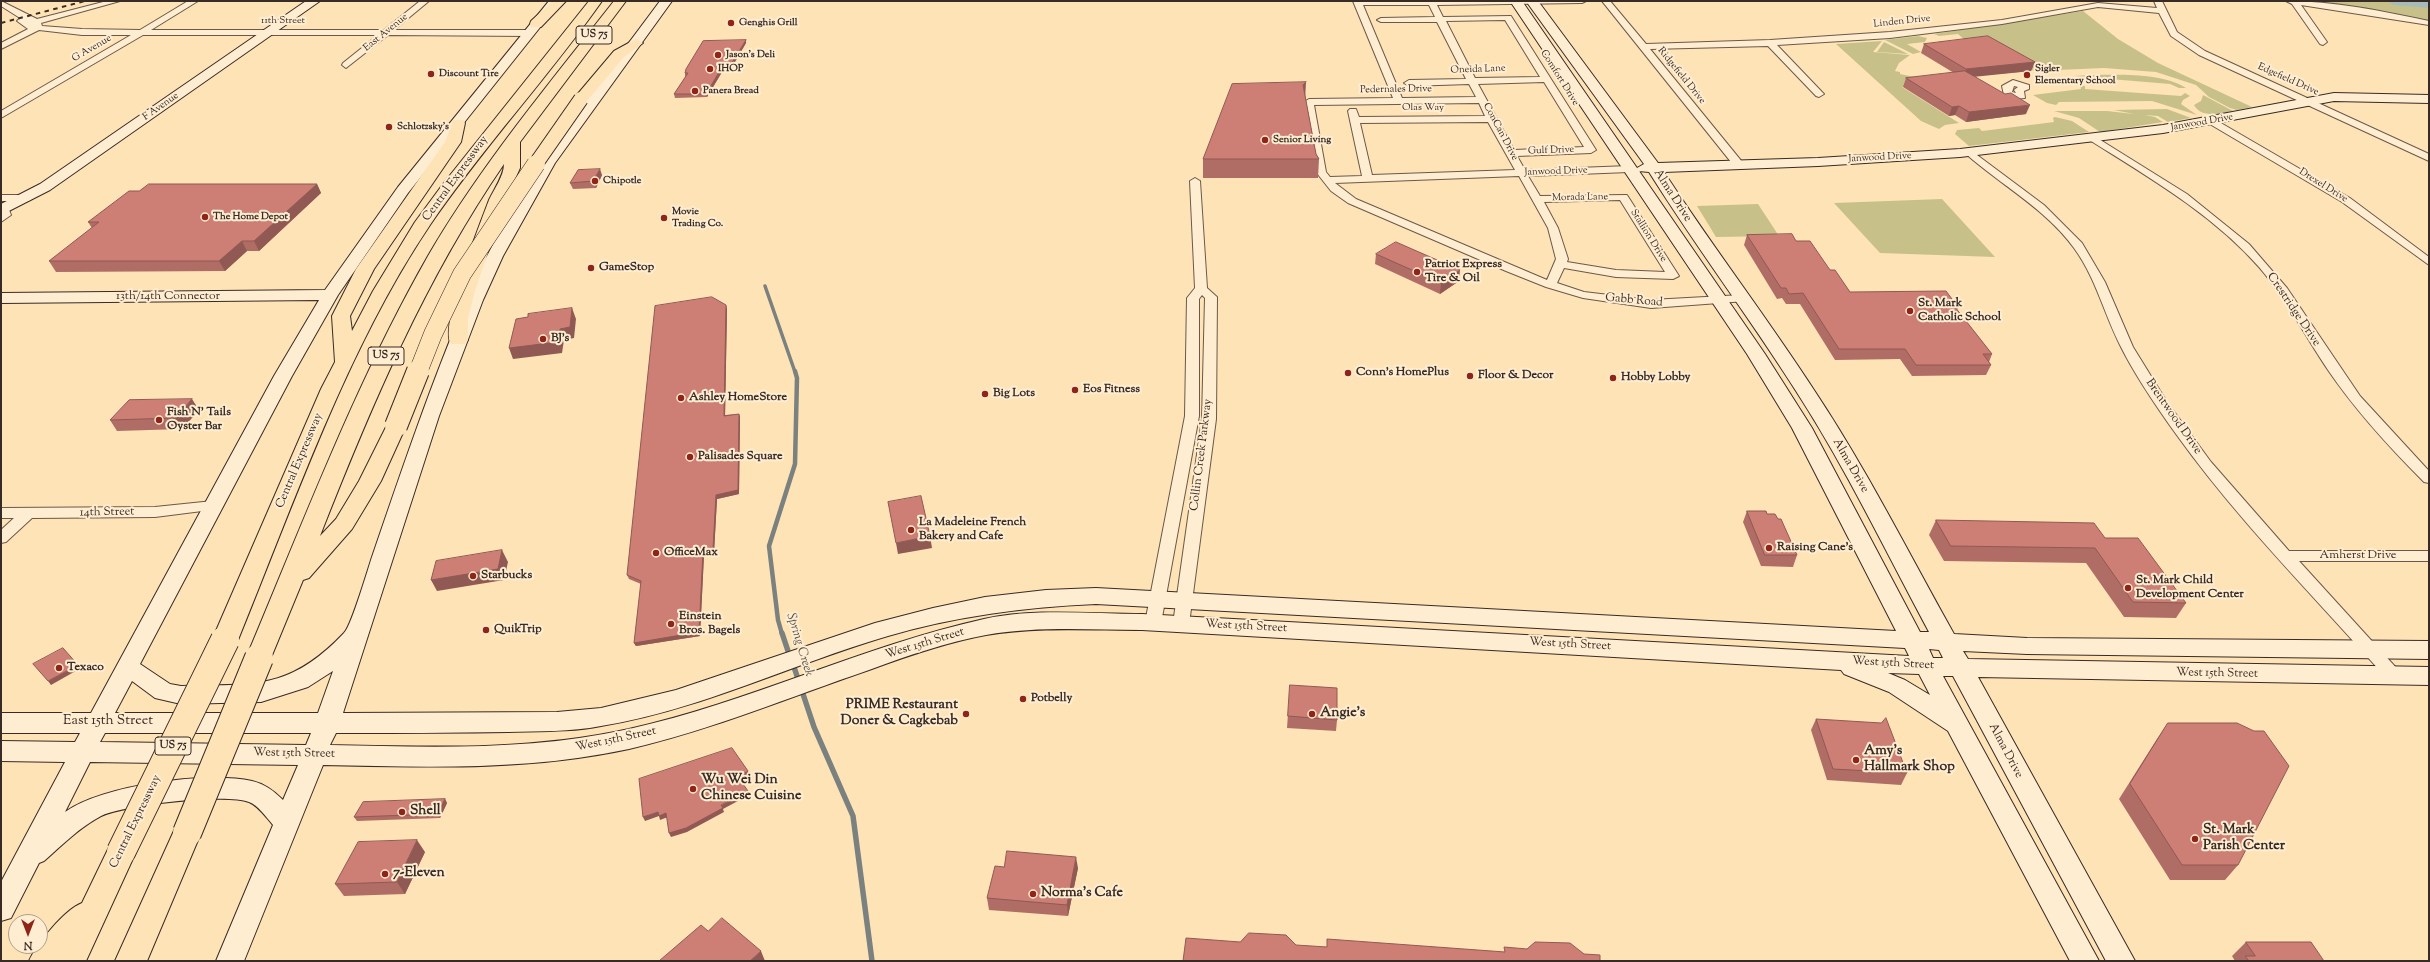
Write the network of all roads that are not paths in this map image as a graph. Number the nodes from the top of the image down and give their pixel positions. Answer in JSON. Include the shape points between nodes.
{"nodes":[{"id":1,"x":116,"y":1,"type":"edge"},
{"id":2,"x":194,"y":1,"type":"edge"},
{"id":3,"x":314,"y":1,"type":"edge"},
{"id":4,"x":425,"y":1,"type":"edge"},
{"id":5,"x":555,"y":1,"type":"edge"},
{"id":6,"x":560,"y":1,"type":"edge"},
{"id":7,"x":596,"y":1,"type":"edge"},
{"id":8,"x":620,"y":1,"type":"edge"},
{"id":9,"x":666,"y":1,"type":"edge"},
{"id":10,"x":1582,"y":1,"type":"edge"},
{"id":11,"x":1606,"y":1,"type":"edge"},
{"id":12,"x":2158,"y":1,"type":"edge"},
{"id":13,"x":2292,"y":1,"type":"edge"},
{"id":14,"x":1357,"y":2,"type":"edge"},
{"id":15,"x":1431,"y":2,"type":"edge"},
{"id":16,"x":1516,"y":2,"type":"edge"},
{"id":17,"x":1533,"y":2,"type":"edge"},
{"id":18,"x":1,"y":3,"type":"edge"},
{"id":19,"x":2160,"y":11,"type":"junction"},
{"id":20,"x":1440,"y":19,"type":"junction"},
{"id":21,"x":1381,"y":20,"type":"dead end"},
{"id":22,"x":2429,"y":23,"type":"edge"},
{"id":23,"x":38,"y":25,"type":"junction"},
{"id":24,"x":533,"y":28,"type":"junction"},
{"id":25,"x":142,"y":32,"type":"junction"},
{"id":26,"x":269,"y":32,"type":"junction"},
{"id":27,"x":386,"y":33,"type":"junction"},
{"id":28,"x":2322,"y":42,"type":"dead end"},
{"id":29,"x":636,"y":43,"type":"junction"},
{"id":30,"x":1770,"y":43,"type":"junction"},
{"id":31,"x":1,"y":46,"type":"edge"},
{"id":32,"x":1643,"y":47,"type":"junction"},
{"id":33,"x":346,"y":65,"type":"dead end"},
{"id":34,"x":1547,"y":79,"type":"junction"},
{"id":35,"x":1474,"y":82,"type":"junction"},
{"id":36,"x":1409,"y":83,"type":"dead end"},
{"id":37,"x":1819,"y":94,"type":"dead end"},
{"id":38,"x":2429,"y":99,"type":"edge"},
{"id":39,"x":1483,"y":100,"type":"junction"},
{"id":40,"x":1399,"y":102,"type":"junction"},
{"id":41,"x":2310,"y":102,"type":"junction"},
{"id":42,"x":1,"y":115,"type":"edge"},
{"id":43,"x":1492,"y":118,"type":"junction"},
{"id":44,"x":2211,"y":121,"type":"junction"},
{"id":45,"x":458,"y":123,"type":"junction"},
{"id":46,"x":2094,"y":139,"type":"junction"},
{"id":47,"x":512,"y":141,"type":"junction"},
{"id":48,"x":1591,"y":150,"type":"joint"},
{"id":49,"x":1969,"y":152,"type":"junction"},
{"id":50,"x":1511,"y":153,"type":"junction"},
{"id":51,"x":2429,"y":158,"type":"edge"},
{"id":52,"x":1739,"y":165,"type":"junction"},
{"id":53,"x":1654,"y":168,"type":"junction"},
{"id":54,"x":1630,"y":169,"type":"junction"},
{"id":55,"x":1522,"y":173,"type":"junction"},
{"id":56,"x":1368,"y":178,"type":"junction"},
{"id":57,"x":1326,"y":180,"type":"junction"},
{"id":58,"x":1195,"y":181,"type":"dead end"},
{"id":59,"x":1623,"y":197,"type":"joint"},
{"id":60,"x":1536,"y":198,"type":"junction"},
{"id":61,"x":2,"y":209,"type":"edge"},
{"id":62,"x":2429,"y":262,"type":"edge"},
{"id":63,"x":1560,"y":264,"type":"junction"},
{"id":64,"x":1550,"y":285,"type":"junction"},
{"id":65,"x":1201,"y":289,"type":"junction"},
{"id":66,"x":330,"y":295,"type":"junction"},
{"id":67,"x":2,"y":299,"type":"edge"},
{"id":68,"x":1742,"y":299,"type":"junction"},
{"id":69,"x":1720,"y":301,"type":"junction"},
{"id":70,"x":458,"y":340,"type":"junction"},
{"id":71,"x":344,"y":360,"type":"junction"},
{"id":72,"x":2429,"y":479,"type":"edge"},
{"id":73,"x":1830,"y":480,"type":"junction"},
{"id":74,"x":1859,"y":480,"type":"junction"},
{"id":75,"x":213,"y":506,"type":"junction"},
{"id":76,"x":1,"y":513,"type":"edge"},
{"id":77,"x":27,"y":514,"type":"junction"},
{"id":78,"x":1,"y":538,"type":"edge"},
{"id":79,"x":2287,"y":556,"type":"junction"},
{"id":80,"x":2429,"y":556,"type":"edge"},
{"id":81,"x":290,"y":585,"type":"junction"},
{"id":82,"x":1158,"y":598,"type":"junction"},
{"id":83,"x":1184,"y":600,"type":"junction"},
{"id":84,"x":1477,"y":616,"type":"junction"},
{"id":85,"x":1153,"y":623,"type":"junction"},
{"id":86,"x":1180,"y":624,"type":"junction"},
{"id":87,"x":1699,"y":628,"type":"junction"},
{"id":88,"x":358,"y":635,"type":"junction"},
{"id":89,"x":1912,"y":639,"type":"junction"},
{"id":90,"x":1482,"y":640,"type":"junction"},
{"id":91,"x":1946,"y":642,"type":"junction"},
{"id":92,"x":2370,"y":649,"type":"junction"},
{"id":93,"x":2429,"y":650,"type":"edge"},
{"id":94,"x":1705,"y":653,"type":"junction"},
{"id":95,"x":1830,"y":661,"type":"junction"},
{"id":96,"x":1926,"y":666,"type":"junction"},
{"id":97,"x":127,"y":667,"type":"junction"},
{"id":98,"x":1960,"y":668,"type":"junction"},
{"id":99,"x":2394,"y":676,"type":"junction"},
{"id":100,"x":2429,"y":676,"type":"edge"},
{"id":101,"x":601,"y":717,"type":"junction"},
{"id":102,"x":328,"y":721,"type":"junction"},
{"id":103,"x":99,"y":722,"type":"junction"},
{"id":104,"x":215,"y":722,"type":"joint"},
{"id":105,"x":1,"y":723,"type":"edge"},
{"id":106,"x":1959,"y":727,"type":"junction"},
{"id":107,"x":602,"y":745,"type":"junction"},
{"id":108,"x":1,"y":751,"type":"edge"},
{"id":109,"x":82,"y":752,"type":"junction"},
{"id":110,"x":316,"y":754,"type":"junction"},
{"id":111,"x":287,"y":822,"type":"junction"},
{"id":112,"x":27,"y":860,"type":"junction"},
{"id":113,"x":103,"y":891,"type":"junction"},
{"id":114,"x":2089,"y":904,"type":"junction"},
{"id":115,"x":2055,"y":905,"type":"junction"},
{"id":116,"x":1,"y":909,"type":"edge"},
{"id":117,"x":45,"y":961,"type":"edge"},
{"id":118,"x":70,"y":961,"type":"edge"},
{"id":119,"x":131,"y":961,"type":"edge"},
{"id":120,"x":230,"y":961,"type":"edge"},
{"id":121,"x":2085,"y":961,"type":"edge"},
{"id":122,"x":2121,"y":961,"type":"edge"}],
"edges":[{"from":1,"to":23,"type":"street"},
{"from":2,"to":25,"type":"street","name":"G Avenue"},
{"from":3,"to":26,"type":"main road","name":"F Avenue"},
{"from":4,"to":27,"type":"street","name":"East Avenue"},
{"from":5,"to":24,"type":"main road"},
{"from":6,"to":24,"type":"highway"},
{"from":7,"to":71,"type":"highway","name":"Central Expressway","number":"US 75","via":[[475,152],[440,200],[389,279]]},
{"from":8,"to":47,"type":"highway","name":"Central Expressway","number":"US 75"},
{"from":9,"to":29,"type":"main road"},
{"from":10,"to":17,"type":"street"},
{"from":11,"to":32,"type":"street","name":"Ridgefield Drive"},
{"from":12,"to":19,"type":"street","name":"Edgefield Drive"},
{"from":13,"to":22,"type":"street"},
{"from":13,"to":28,"type":"street"},
{"from":14,"to":15,"type":"street"},
{"from":14,"to":40,"type":"street"},
{"from":15,"to":16,"type":"street"},
{"from":15,"to":20,"type":"street","name":"ConCan Drive"},
{"from":16,"to":17,"type":"street"},
{"from":16,"to":54,"type":"main road","name":"Alma Drive"},
{"from":17,"to":53,"type":"main road","name":"Alma Drive"},
{"from":18,"to":23,"type":"street","name":"11th Street","via":[[25,18],[31,18]]},
{"from":19,"to":30,"type":"street","name":"Linden Drive","via":[[2098,5],[1994,23],[1890,35]]},
{"from":19,"to":41,"type":"street","name":"Edgefield Drive","via":[[2174,34],[2188,45]]},
{"from":20,"to":21,"type":"street"},
{"from":20,"to":34,"type":"street","name":"Comfort Drive","via":[[1508,18]]},
{"from":20,"to":35,"type":"street","name":"ConCan Drive"},
{"from":23,"to":25,"type":"street","name":"11th Street","via":[[75,32]]},
{"from":23,"to":31,"type":"street"},
{"from":24,"to":27,"type":"street","name":"11th Street"},
{"from":24,"to":45,"type":"main road"},
{"from":25,"to":26,"type":"street","name":"11th Street"},
{"from":25,"to":42,"type":"street","name":"G Avenue"},
{"from":26,"to":27,"type":"street","name":"11th Street"},
{"from":26,"to":61,"type":"main road","name":"F Avenue","via":[[28,198]]},
{"from":27,"to":33,"type":"street","name":"East Avenue"},
{"from":29,"to":70,"type":"main road","via":[[548,162],[495,256]]},
{"from":29,"to":81,"type":"highway","bridge":true,"via":[[619,54],[582,99],[484,239],[462,274],[433,334],[396,426],[370,481],[344,524]]},
{"from":30,"to":32,"type":"street","name":"Linden Drive"},
{"from":30,"to":37,"type":"street"},
{"from":32,"to":52,"type":"street","name":"Ridgefield Drive"},
{"from":34,"to":35,"type":"street","name":"Oneida Lane"},
{"from":34,"to":48,"type":"street","name":"Comfort Drive"},
{"from":35,"to":36,"type":"street","name":"Oneida Lane"},
{"from":35,"to":39,"type":"street","name":"ConCan Drive"},
{"from":38,"to":41,"type":"main road","name":"Janwood Drive","via":[[2353,97]]},
{"from":39,"to":40,"type":"street","name":"Pedernales Drive"},
{"from":39,"to":43,"type":"street","name":"ConCan Drive"},
{"from":40,"to":57,"type":"street","name":"Pedernales Drive","via":[[1309,102],[1321,172]]},
{"from":41,"to":44,"type":"main road","name":"Janwood Drive"},
{"from":41,"to":51,"type":"street","name":"Edgefield Drive"},
{"from":43,"to":50,"type":"street","name":"ConCan Drive"},
{"from":43,"to":56,"type":"street","name":"Olas Way","via":[[1354,115]]},
{"from":44,"to":46,"type":"main road","name":"Janwood Drive"},
{"from":44,"to":62,"type":"street","name":"Drexel Drive","via":[[2346,200]]},
{"from":45,"to":66,"type":"main road","via":[[378,223]]},
{"from":45,"to":71,"type":"highway","via":[[453,142],[373,257],[340,316]]},
{"from":46,"to":49,"type":"main road","name":"Janwood Drive"},
{"from":46,"to":72,"type":"street","name":"Crestridge Drive","via":[[2209,215],[2263,265],[2286,294],[2334,371],[2370,417]]},
{"from":47,"to":70,"type":"highway","via":[[512,168],[498,199],[466,292],[459,318]]},
{"from":47,"to":81,"type":"highway","name":"Central Expressway","number":"US 75","via":[[449,234],[400,326]]},
{"from":48,"to":50,"type":"street","name":"Gulf Drive"},
{"from":49,"to":52,"type":"main road","name":"Janwood Drive"},
{"from":49,"to":79,"type":"street","name":"Brentwood Drive","via":[[2035,203],[2077,244],[2094,268],[2127,346],[2151,388],[2219,479]]},
{"from":50,"to":55,"type":"street","name":"ConCan Drive"},
{"from":52,"to":53,"type":"main road","name":"Janwood Drive"},
{"from":53,"to":54,"type":"main road","name":"Janwood Drive"},
{"from":53,"to":68,"type":"main road","name":"Alma Drive"},
{"from":54,"to":55,"type":"street","name":"Janwood Drive"},
{"from":54,"to":69,"type":"main road","name":"Alma Drive"},
{"from":55,"to":56,"type":"street","name":"Janwood Drive"},
{"from":55,"to":60,"type":"street","name":"ConCan Drive"},
{"from":56,"to":57,"type":"street","name":"Janwood Drive"},
{"from":57,"to":64,"type":"street","name":"Gabb Road","via":[[1352,201]]},
{"from":58,"to":65,"type":"street","name":"Collin Creek Parkway"},
{"from":59,"to":60,"type":"street","name":"Morada Lane"},
{"from":59,"to":63,"type":"street","name":"Stallion Drive","via":[[1674,276],[1631,276]]},
{"from":60,"to":63,"type":"street","name":"ConCan Drive","via":[[1560,246]]},
{"from":63,"to":64,"type":"street","name":"ConCan Drive"},
{"from":64,"to":69,"type":"street","name":"Gabb Road","via":[[1583,295],[1651,304]]},
{"from":65,"to":82,"type":"street","name":"Collin Creek Parkway","via":[[1192,298],[1192,416]]},
{"from":65,"to":83,"type":"street","name":"Collin Creek Parkway","via":[[1211,297],[1209,420]]},
{"from":66,"to":67,"type":"main road","name":"13th/14th Connector"},
{"from":66,"to":75,"type":"main road"},
{"from":68,"to":69,"type":"street","name":"Gabb Road"},
{"from":68,"to":74,"type":"main road","name":"Alma Drive","via":[[1805,390]]},
{"from":69,"to":73,"type":"main road","name":"Alma Drive","via":[[1780,393]]},
{"from":70,"to":88,"type":"main road","via":[[430,416]]},
{"from":71,"to":113,"type":"highway","name":"Central Expressway","number":"US 75","bridge":true,"via":[[225,640]]},
{"from":73,"to":74,"type":"main road"},
{"from":73,"to":89,"type":"main road","name":"Alma Drive"},
{"from":74,"to":91,"type":"main road","name":"Alma Drive"},
{"from":75,"to":77,"type":"street","name":"14th Street","via":[[155,512]]},
{"from":75,"to":97,"type":"main road"},
{"from":76,"to":77,"type":"street","name":"14th Street"},
{"from":77,"to":78,"type":"street"},
{"from":79,"to":80,"type":"street","name":"Amherst Drive"},
{"from":79,"to":92,"type":"street","name":"Brentwood Drive"},
{"from":81,"to":119,"type":"highway","name":"Central Expressway","number":"US 75","bridge":true},
{"from":82,"to":83,"type":"main road","name":"West 15th Street"},
{"from":82,"to":85,"type":"street","name":"Collin Creek Parkway"},
{"from":82,"to":101,"type":"main road","name":"West 15th Street","via":[[1046,598],[985,605],[883,629],[732,681],[644,708]]},
{"from":83,"to":84,"type":"main road","name":"West 15th Street"},
{"from":83,"to":86,"type":"street"},
{"from":84,"to":87,"type":"main road","name":"West 15th Street"},
{"from":84,"to":90,"type":"main road"},
{"from":85,"to":86,"type":"main road","name":"West 15th Street"},
{"from":85,"to":107,"type":"main road","name":"West 15th Street","via":[[1101,620],[986,627],[904,649],[685,724]]},
{"from":86,"to":90,"type":"main road","name":"West 15th Street"},
{"from":87,"to":89,"type":"main road","name":"West 15th Street"},
{"from":87,"to":94,"type":"main road"},
{"from":88,"to":97,"type":"main road","via":[[307,678],[283,688],[261,693],[181,695],[163,692]]},
{"from":88,"to":102,"type":"main road"},
{"from":89,"to":91,"type":"main road","name":"West 15th Street"},
{"from":89,"to":96,"type":"main road","name":"Alma Drive"},
{"from":90,"to":94,"type":"main road","name":"West 15th Street"},
{"from":91,"to":92,"type":"main road","name":"West 15th Street","via":[[2048,647]]},
{"from":91,"to":98,"type":"main road","name":"Alma Drive"},
{"from":92,"to":93,"type":"main road","name":"West 15th Street"},
{"from":92,"to":99,"type":"street","name":"Brentwood Drive"},
{"from":94,"to":95,"type":"main road","name":"West 15th Street"},
{"from":95,"to":96,"type":"main road","name":"West 15th Street"},
{"from":95,"to":106,"type":"main road","via":[[1897,686]]},
{"from":96,"to":98,"type":"main road","name":"West 15th Street"},
{"from":96,"to":106,"type":"main road","name":"Alma Drive"},
{"from":97,"to":103,"type":"main road"},
{"from":98,"to":99,"type":"main road","name":"West 15th Street"},
{"from":98,"to":114,"type":"main road","name":"Alma Drive"},
{"from":99,"to":100,"type":"main road","name":"West 15th Street"},
{"from":101,"to":102,"type":"main road","name":"West 15th Street","via":[[557,721]]},
{"from":101,"to":107,"type":"main road"},
{"from":102,"to":104,"type":"main road","name":"West 15th Street"},
{"from":102,"to":110,"type":"main road"},
{"from":103,"to":104,"type":"main road","name":"East 15th Street"},
{"from":103,"to":105,"type":"main road","name":"East 15th Street"},
{"from":103,"to":109,"type":"main road"},
{"from":106,"to":115,"type":"main road","name":"Alma Drive"},
{"from":107,"to":110,"type":"main road","name":"West 15th Street","via":[[502,756]]},
{"from":108,"to":109,"type":"main road"},
{"from":109,"to":110,"type":"main road","name":"West 15th Street"},
{"from":109,"to":112,"type":"main road"},
{"from":110,"to":111,"type":"main road"},
{"from":111,"to":112,"type":"main road","via":[[254,792],[234,788],[115,800],[88,811]]},
{"from":111,"to":120,"type":"main road"},
{"from":112,"to":116,"type":"main road"},
{"from":113,"to":117,"type":"highway"},
{"from":113,"to":118,"type":"highway","name":"Central Expressway","number":"US 75"},
{"from":114,"to":115,"type":"main road"},
{"from":114,"to":122,"type":"main road","name":"Alma Drive"},
{"from":115,"to":121,"type":"main road","name":"Alma Drive"}]}
